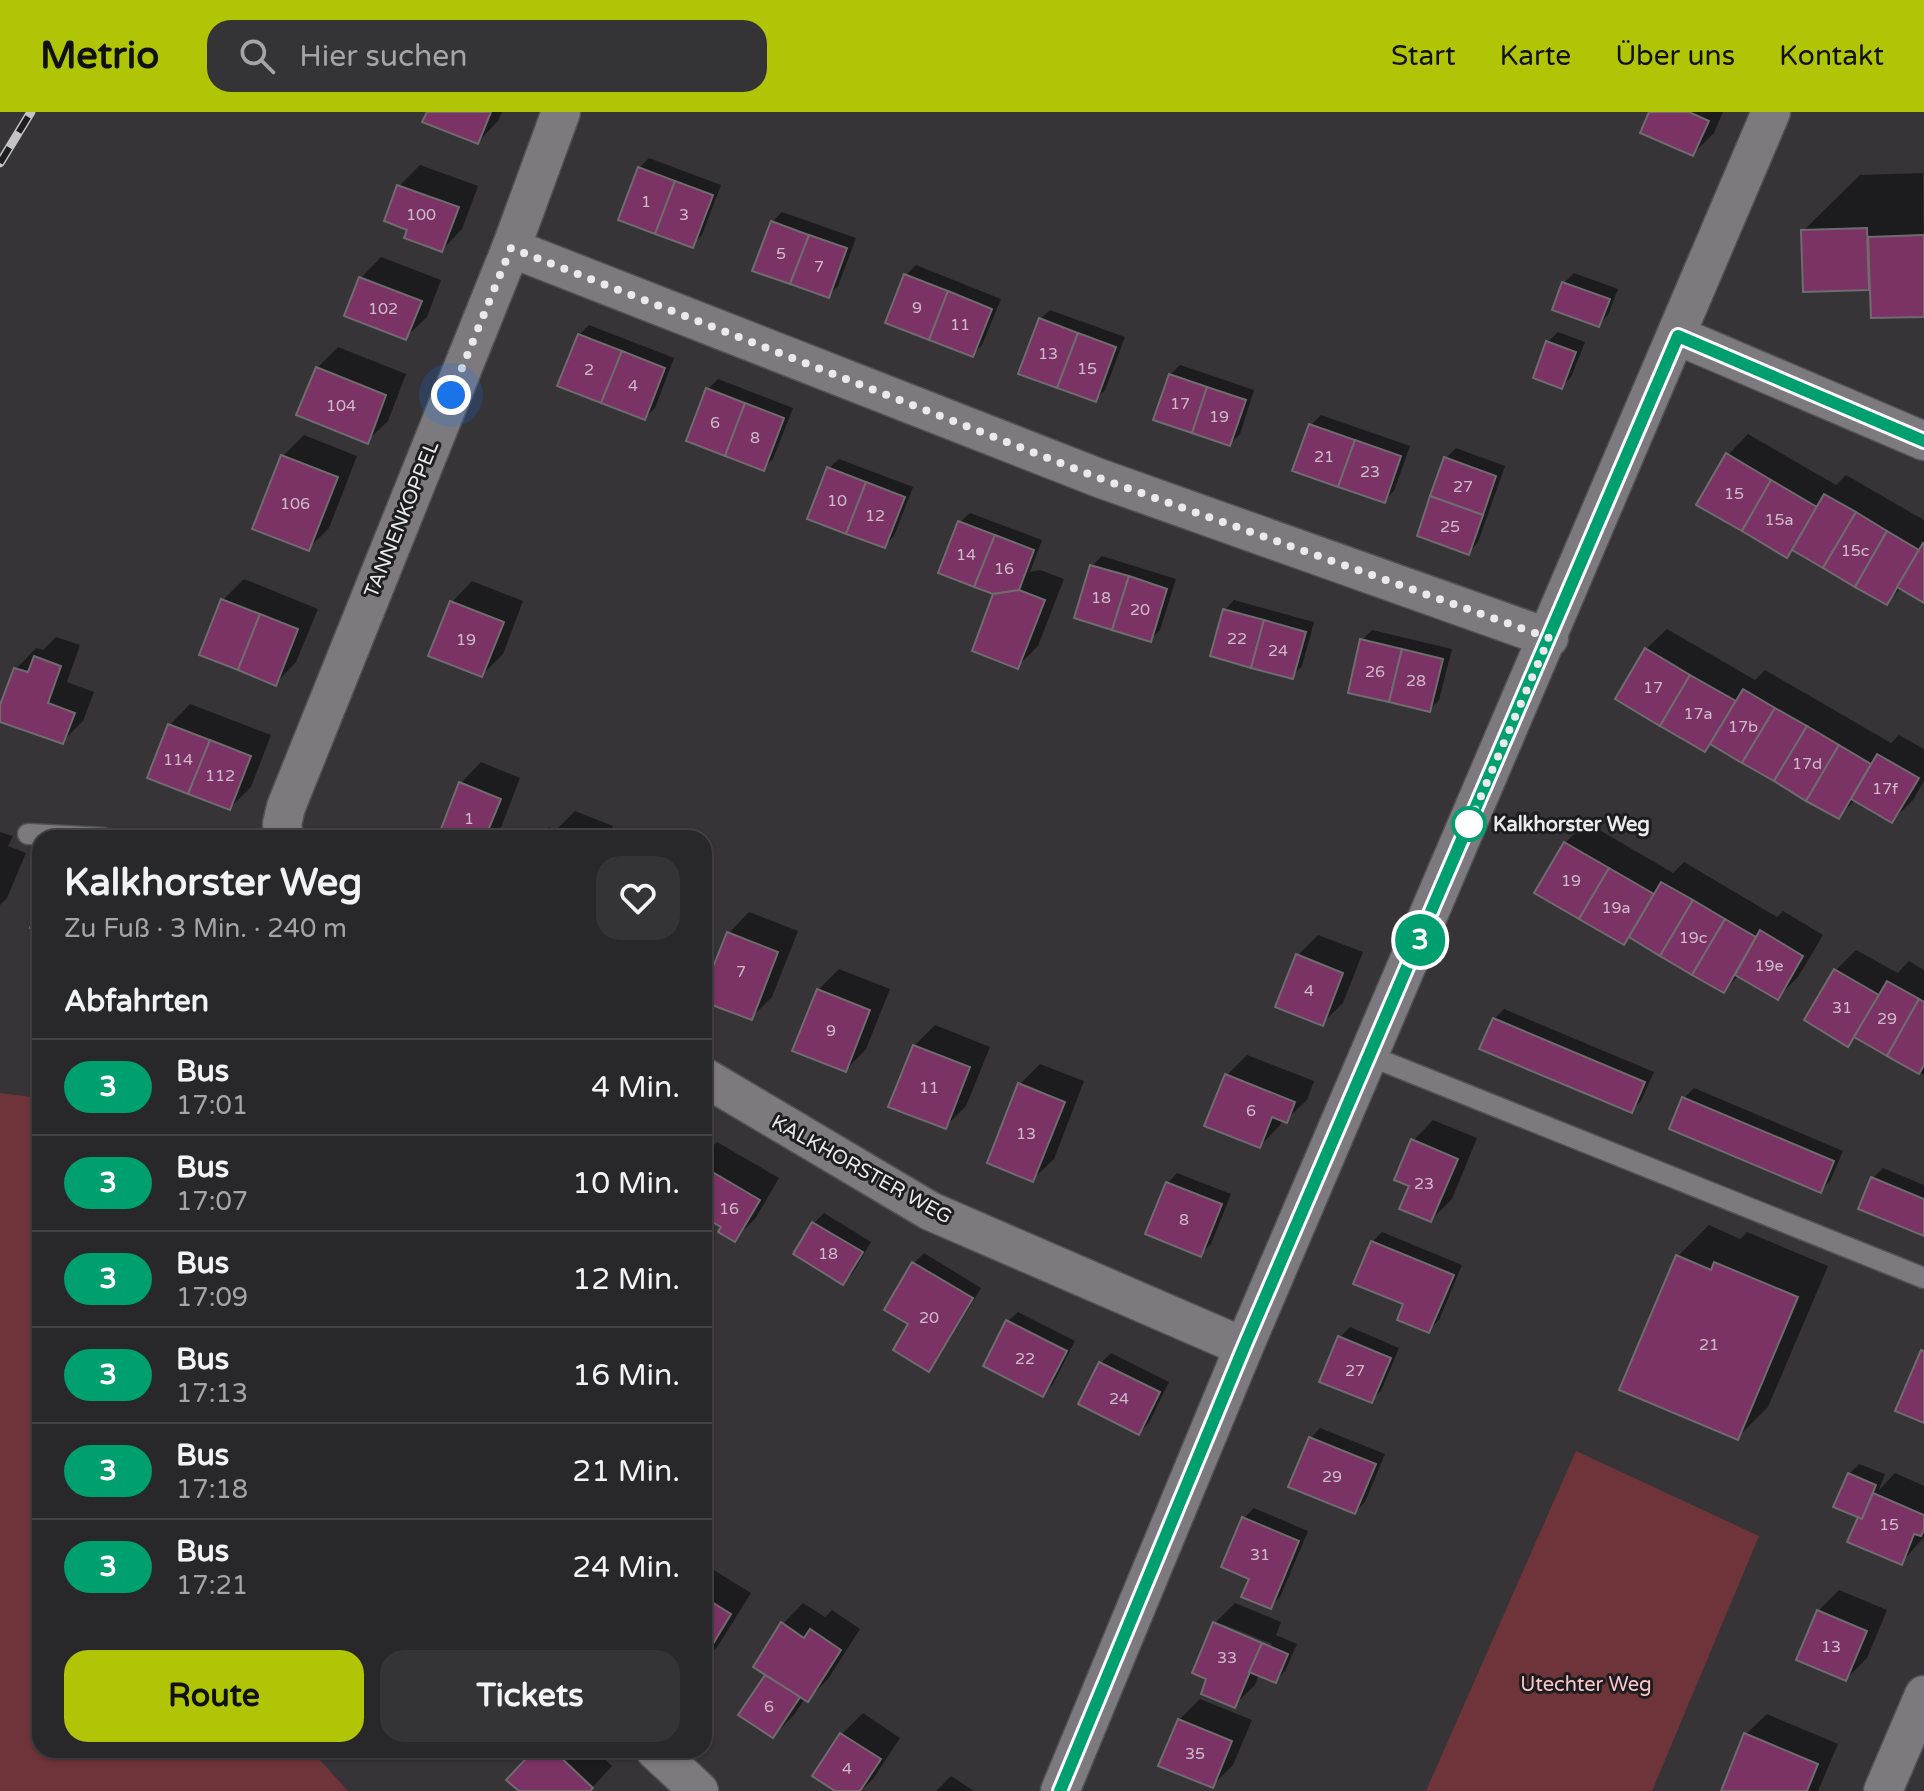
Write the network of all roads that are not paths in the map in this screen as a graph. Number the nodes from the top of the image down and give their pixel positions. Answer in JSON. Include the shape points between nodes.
{"nodes":[{"id":1,"x":561,"y":112,"type":"edge"},
{"id":2,"x":1771,"y":112,"type":"edge"},
{"id":3,"x":511,"y":248,"type":"junction"},
{"id":4,"x":1678,"y":336,"type":"junction"},
{"id":5,"x":1924,"y":441,"type":"edge"},
{"id":6,"x":1549,"y":638,"type":"junction"},
{"id":7,"x":282,"y":830,"type":"edge"},
{"id":8,"x":28,"y":834,"type":"dead end"},
{"id":9,"x":32,"y":834,"type":"edge"},
{"id":10,"x":1370,"y":1056,"type":"junction"},
{"id":11,"x":712,"y":1082,"type":"edge"},
{"id":12,"x":1924,"y":1278,"type":"edge"},
{"id":13,"x":1244,"y":1347,"type":"junction"},
{"id":14,"x":1924,"y":1695,"type":"edge"},
{"id":15,"x":664,"y":1758,"type":"edge"},
{"id":16,"x":699,"y":1791,"type":"edge"},
{"id":17,"x":1060,"y":1791,"type":"edge"},
{"id":18,"x":1883,"y":1791,"type":"edge"}],
"edges":[{"from":1,"to":3,"type":"street","name":"TANNENKOPPEL"},
{"from":2,"to":4,"type":"street"},
{"from":3,"to":6,"type":"street","via":[[1099,478]]},
{"from":3,"to":7,"type":"street","name":"TANNENKOPPEL","via":[[286,807]]},
{"from":4,"to":5,"type":"street"},
{"from":4,"to":6,"type":"street"},
{"from":6,"to":10,"type":"street"},
{"from":8,"to":9,"type":"lane"},
{"from":10,"to":12,"type":"lane"},
{"from":10,"to":13,"type":"street"},
{"from":11,"to":13,"type":"street","name":"KALKHORSTER WEG","via":[[930,1211]]},
{"from":13,"to":17,"type":"street"},
{"from":14,"to":18,"type":"street"},
{"from":15,"to":16,"type":"street"}]}
